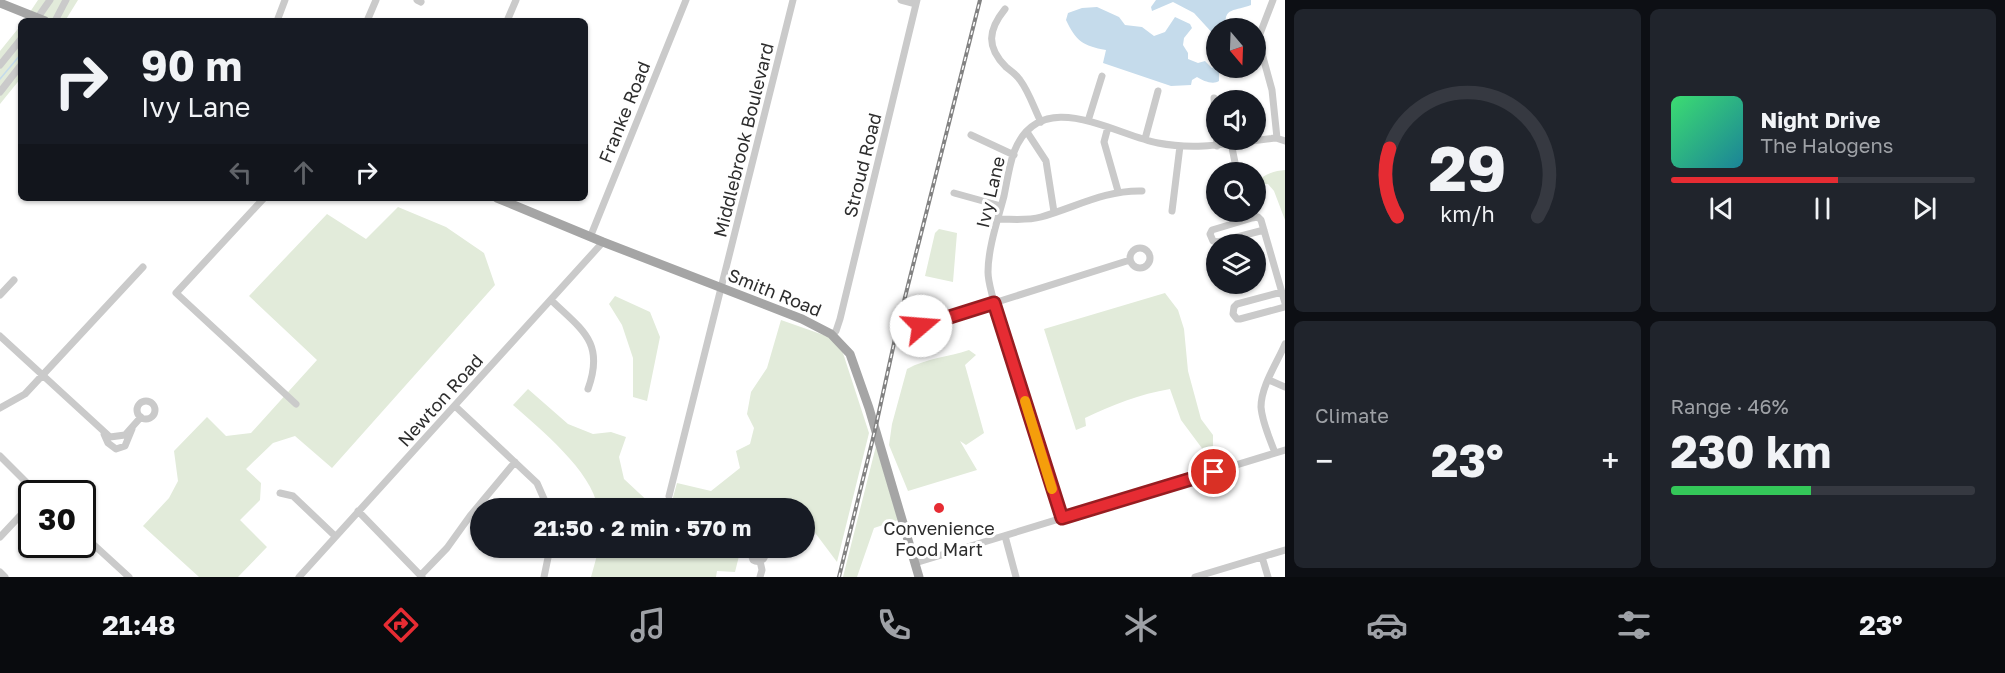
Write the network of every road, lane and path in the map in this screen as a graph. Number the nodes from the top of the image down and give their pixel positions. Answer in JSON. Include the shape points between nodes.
{"nodes":[{"id":1,"x":50,"y":0,"type":"edge"},
{"id":2,"x":66,"y":0,"type":"edge"},
{"id":3,"x":285,"y":0,"type":"edge"},
{"id":4,"x":376,"y":0,"type":"edge"},
{"id":5,"x":516,"y":0,"type":"edge"},
{"id":6,"x":686,"y":0,"type":"edge"},
{"id":7,"x":793,"y":0,"type":"edge"},
{"id":8,"x":902,"y":0,"type":"edge"},
{"id":9,"x":1273,"y":0,"type":"edge"},
{"id":10,"x":916,"y":2,"type":"edge"},
{"id":11,"x":0,"y":3,"type":"edge"},
{"id":12,"x":1005,"y":9,"type":"dead end"},
{"id":13,"x":34,"y":18,"type":"edge"},
{"id":14,"x":40,"y":18,"type":"edge"},
{"id":15,"x":57,"y":18,"type":"edge"},
{"id":16,"x":278,"y":18,"type":"edge"},
{"id":17,"x":368,"y":18,"type":"edge"},
{"id":18,"x":508,"y":18,"type":"edge"},
{"id":19,"x":18,"y":43,"type":"edge"},
{"id":20,"x":0,"y":65,"type":"edge"},
{"id":21,"x":18,"y":69,"type":"edge"},
{"id":22,"x":1102,"y":76,"type":"dead end"},
{"id":23,"x":1158,"y":91,"type":"dead end"},
{"id":24,"x":0,"y":92,"type":"edge"},
{"id":25,"x":1088,"y":121,"type":"junction"},
{"id":26,"x":1041,"y":122,"type":"junction"},
{"id":27,"x":1108,"y":127,"type":"junction"},
{"id":28,"x":1027,"y":132,"type":"junction"},
{"id":29,"x":971,"y":135,"type":"dead end"},
{"id":30,"x":1145,"y":139,"type":"junction"},
{"id":31,"x":1281,"y":139,"type":"edge"},
{"id":32,"x":1266,"y":140,"type":"edge"},
{"id":33,"x":1180,"y":146,"type":"junction"},
{"id":34,"x":1206,"y":146,"type":"edge"},
{"id":35,"x":1014,"y":154,"type":"junction"},
{"id":36,"x":1118,"y":191,"type":"junction"},
{"id":37,"x":1142,"y":191,"type":"dead end"},
{"id":38,"x":954,"y":193,"type":"dead end"},
{"id":39,"x":261,"y":201,"type":"edge"},
{"id":40,"x":505,"y":201,"type":"edge"},
{"id":41,"x":1001,"y":206,"type":"junction"},
{"id":42,"x":1172,"y":211,"type":"dead end"},
{"id":43,"x":1054,"y":212,"type":"junction"},
{"id":44,"x":998,"y":219,"type":"junction"},
{"id":45,"x":1264,"y":230,"type":"junction"},
{"id":46,"x":591,"y":235,"type":"junction"},
{"id":47,"x":603,"y":242,"type":"junction"},
{"id":48,"x":1130,"y":260,"type":"dead end"},
{"id":49,"x":143,"y":267,"type":"dead end"},
{"id":50,"x":14,"y":280,"type":"dead end"},
{"id":51,"x":721,"y":288,"type":"junction"},
{"id":52,"x":1282,"y":292,"type":"junction"},
{"id":53,"x":0,"y":295,"type":"edge"},
{"id":54,"x":551,"y":300,"type":"junction"},
{"id":55,"x":994,"y":303,"type":"junction"},
{"id":56,"x":1285,"y":305,"type":"edge"},
{"id":57,"x":921,"y":326,"type":"dead end"},
{"id":58,"x":832,"y":335,"type":"junction"},
{"id":59,"x":0,"y":336,"type":"edge"},
{"id":60,"x":1285,"y":344,"type":"edge"},
{"id":61,"x":1276,"y":365,"type":"junction"},
{"id":62,"x":1285,"y":370,"type":"edge"},
{"id":63,"x":42,"y":376,"type":"junction"},
{"id":64,"x":1269,"y":380,"type":"junction"},
{"id":65,"x":1285,"y":387,"type":"edge"},
{"id":66,"x":588,"y":389,"type":"dead end"},
{"id":67,"x":296,"y":404,"type":"dead end"},
{"id":68,"x":455,"y":406,"type":"junction"},
{"id":69,"x":0,"y":408,"type":"edge"},
{"id":70,"x":141,"y":417,"type":"dead end"},
{"id":71,"x":134,"y":424,"type":"junction"},
{"id":72,"x":104,"y":434,"type":"junction"},
{"id":73,"x":1285,"y":450,"type":"edge"},
{"id":74,"x":1275,"y":453,"type":"junction"},
{"id":75,"x":0,"y":456,"type":"edge"},
{"id":76,"x":515,"y":462,"type":"junction"},
{"id":77,"x":24,"y":480,"type":"edge"},
{"id":78,"x":280,"y":493,"type":"dead end"},
{"id":79,"x":669,"y":496,"type":"dead end"},
{"id":80,"x":544,"y":498,"type":"edge"},
{"id":81,"x":358,"y":511,"type":"junction"},
{"id":82,"x":18,"y":518,"type":"edge"},
{"id":83,"x":1062,"y":518,"type":"junction"},
{"id":84,"x":335,"y":536,"type":"junction"},
{"id":85,"x":1005,"y":536,"type":"junction"},
{"id":86,"x":0,"y":537,"type":"edge"},
{"id":87,"x":96,"y":547,"type":"edge"},
{"id":88,"x":1285,"y":550,"type":"edge"},
{"id":89,"x":1262,"y":557,"type":"junction"},
{"id":90,"x":548,"y":558,"type":"edge"},
{"id":91,"x":753,"y":558,"type":"edge"},
{"id":92,"x":764,"y":558,"type":"edge"},
{"id":93,"x":760,"y":561,"type":"junction"},
{"id":94,"x":915,"y":563,"type":"junction"},
{"id":95,"x":0,"y":572,"type":"edge"},
{"id":96,"x":421,"y":576,"type":"edge"},
{"id":97,"x":6,"y":577,"type":"edge"},
{"id":98,"x":129,"y":577,"type":"edge"},
{"id":99,"x":299,"y":577,"type":"edge"},
{"id":100,"x":544,"y":577,"type":"edge"},
{"id":101,"x":760,"y":577,"type":"edge"},
{"id":102,"x":919,"y":577,"type":"edge"},
{"id":103,"x":1016,"y":577,"type":"edge"},
{"id":104,"x":1195,"y":577,"type":"edge"},
{"id":105,"x":1268,"y":577,"type":"edge"}],
"edges":[{"from":1,"to":14,"type":"street"},
{"from":2,"to":15,"type":"street"},
{"from":3,"to":16,"type":"street"},
{"from":4,"to":17,"type":"street"},
{"from":5,"to":18,"type":"street"},
{"from":6,"to":46,"type":"street","name":"Franke Road"},
{"from":7,"to":51,"type":"street","name":"Middlebrook Boulevard"},
{"from":8,"to":10,"type":"street"},
{"from":9,"to":31,"type":"street","via":[[1258,39]]},
{"from":10,"to":58,"type":"street","name":"Stroud Road","via":[[838,327]]},
{"from":11,"to":13,"type":"main road"},
{"from":12,"to":26,"type":"street","via":[[992,30],[993,49],[1018,77]]},
{"from":19,"to":20,"type":"street"},
{"from":21,"to":24,"type":"street"},
{"from":22,"to":25,"type":"street"},
{"from":23,"to":30,"type":"street"},
{"from":25,"to":26,"type":"street","name":"Ivy Lane","via":[[1068,116]]},
{"from":25,"to":27,"type":"street","name":"Ivy Lane"},
{"from":26,"to":28,"type":"street","name":"Ivy Lane"},
{"from":27,"to":30,"type":"street","name":"Ivy Lane"},
{"from":27,"to":36,"type":"street","via":[[1104,142]]},
{"from":28,"to":35,"type":"street","name":"Ivy Lane"},
{"from":28,"to":43,"type":"street","via":[[1046,161]]},
{"from":29,"to":35,"type":"street"},
{"from":30,"to":33,"type":"street","name":"Ivy Lane"},
{"from":31,"to":32,"type":"street","name":"Ivy Lane"},
{"from":33,"to":34,"type":"street","name":"Ivy Lane"},
{"from":33,"to":42,"type":"street"},
{"from":35,"to":41,"type":"street","name":"Ivy Lane"},
{"from":36,"to":37,"type":"street"},
{"from":36,"to":43,"type":"street"},
{"from":38,"to":41,"type":"street"},
{"from":39,"to":67,"type":"street","via":[[176,293]]},
{"from":40,"to":46,"type":"main road","name":"Smith Road"},
{"from":41,"to":44,"type":"street","name":"Ivy Lane"},
{"from":43,"to":44,"type":"street","via":[[1026,220]]},
{"from":44,"to":55,"type":"street","name":"Ivy Lane","via":[[988,272]]},
{"from":45,"to":45,"type":"street","via":[[1261,220],[1252,218],[1212,230],[1210,234],[1218,242]]},
{"from":45,"to":52,"type":"street"},
{"from":46,"to":47,"type":"main road","name":"Smith Road"},
{"from":47,"to":51,"type":"main road","name":"Smith Road"},
{"from":47,"to":54,"type":"street","name":"Newton Road"},
{"from":48,"to":55,"type":"street"},
{"from":49,"to":63,"type":"street"},
{"from":50,"to":53,"type":"street"},
{"from":51,"to":58,"type":"main road","name":"Smith Road","via":[[800,318]]},
{"from":51,"to":79,"type":"street","name":"Middlebrook Boulevard"},
{"from":52,"to":56,"type":"street"},
{"from":52,"to":56,"type":"street","via":[[1237,304],[1233,314],[1240,319]]},
{"from":54,"to":66,"type":"street","via":[[588,336],[594,352],[594,372]]},
{"from":54,"to":68,"type":"street","name":"Newton Road"},
{"from":55,"to":57,"type":"street"},
{"from":55,"to":83,"type":"street","name":"Ivy Lane"},
{"from":58,"to":94,"type":"main road","name":"Smith Road","via":[[846,348],[855,365]]},
{"from":59,"to":63,"type":"street"},
{"from":60,"to":61,"type":"street"},
{"from":61,"to":62,"type":"street"},
{"from":61,"to":64,"type":"street"},
{"from":63,"to":69,"type":"street","via":[[25,394]]},
{"from":63,"to":72,"type":"street"},
{"from":64,"to":65,"type":"street"},
{"from":64,"to":74,"type":"street","via":[[1261,410]]},
{"from":68,"to":76,"type":"street"},
{"from":68,"to":81,"type":"street","name":"Newton Road"},
{"from":70,"to":71,"type":"street"},
{"from":71,"to":72,"type":"street","via":[[125,435],[110,438]]},
{"from":71,"to":72,"type":"street","via":[[125,446],[116,449]]},
{"from":73,"to":74,"type":"street"},
{"from":74,"to":83,"type":"street"},
{"from":75,"to":77,"type":"street"},
{"from":76,"to":80,"type":"street","via":[[537,483]]},
{"from":76,"to":96,"type":"street"},
{"from":78,"to":84,"type":"street","via":[[293,496]]},
{"from":81,"to":84,"type":"street","name":"Newton Road"},
{"from":81,"to":96,"type":"street"},
{"from":82,"to":86,"type":"street"},
{"from":83,"to":85,"type":"street"},
{"from":84,"to":99,"type":"street","name":"Newton Road"},
{"from":85,"to":94,"type":"street"},
{"from":85,"to":103,"type":"street"},
{"from":87,"to":98,"type":"street"},
{"from":88,"to":89,"type":"street"},
{"from":89,"to":104,"type":"street"},
{"from":89,"to":105,"type":"street"},
{"from":90,"to":100,"type":"street"},
{"from":91,"to":93,"type":"street"},
{"from":92,"to":93,"type":"street"},
{"from":93,"to":101,"type":"street"},
{"from":94,"to":102,"type":"main road","name":"Smith Road"},
{"from":95,"to":97,"type":"street"}]}
